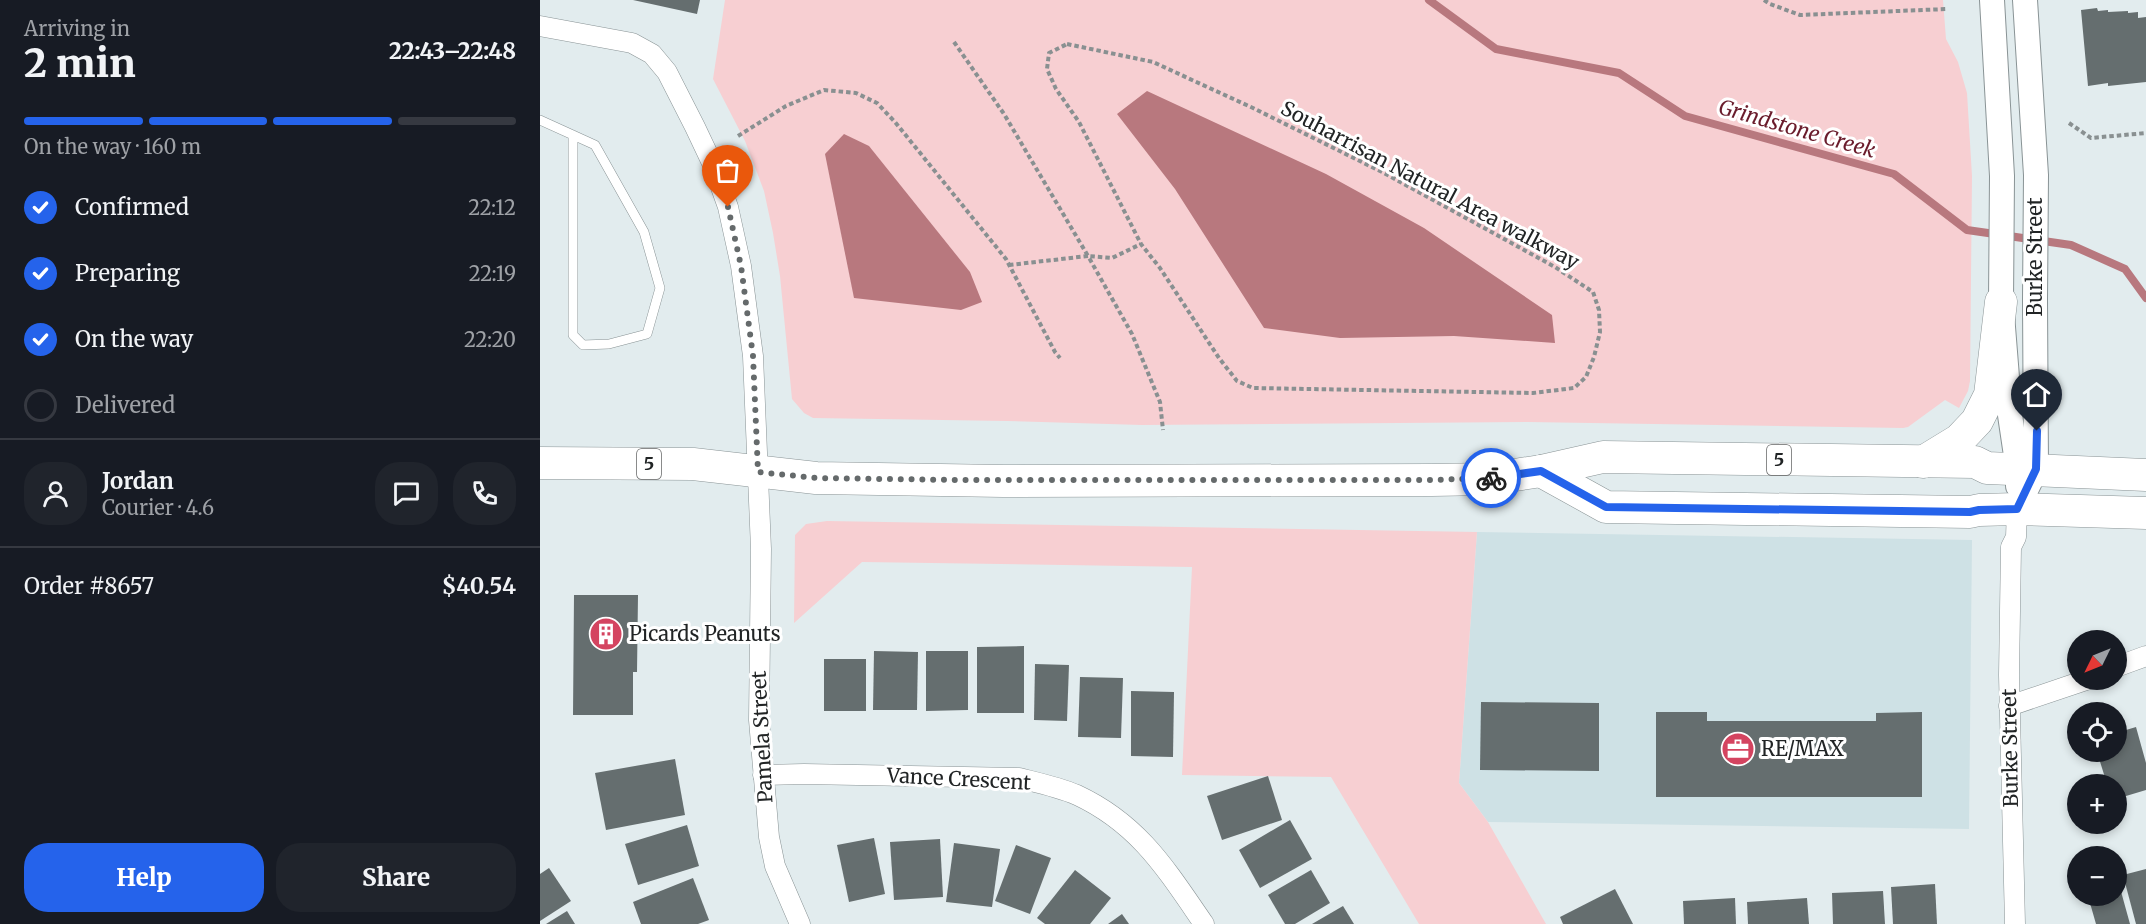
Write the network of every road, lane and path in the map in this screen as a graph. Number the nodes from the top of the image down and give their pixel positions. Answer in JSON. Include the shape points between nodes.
{"nodes":[{"id":1,"x":1764,"y":0,"type":"edge"},
{"id":2,"x":1992,"y":0,"type":"edge"},
{"id":3,"x":2025,"y":0,"type":"edge"},
{"id":4,"x":1947,"y":9,"type":"dead end"},
{"id":5,"x":540,"y":26,"type":"edge"},
{"id":6,"x":954,"y":42,"type":"dead end"},
{"id":7,"x":540,"y":120,"type":"edge"},
{"id":8,"x":2069,"y":123,"type":"dead end"},
{"id":9,"x":2146,"y":133,"type":"edge"},
{"id":10,"x":573,"y":135,"type":"junction"},
{"id":11,"x":738,"y":136,"type":"dead end"},
{"id":12,"x":1141,"y":244,"type":"junction"},
{"id":13,"x":1088,"y":256,"type":"junction"},
{"id":14,"x":1009,"y":265,"type":"junction"},
{"id":15,"x":2001,"y":302,"type":"junction"},
{"id":16,"x":1060,"y":358,"type":"dead end"},
{"id":17,"x":1163,"y":430,"type":"dead end"},
{"id":18,"x":1923,"y":462,"type":"junction"},
{"id":19,"x":540,"y":463,"type":"edge"},
{"id":20,"x":2027,"y":469,"type":"junction"},
{"id":21,"x":1541,"y":471,"type":"junction"},
{"id":22,"x":758,"y":472,"type":"junction"},
{"id":23,"x":2146,"y":475,"type":"edge"},
{"id":24,"x":2146,"y":513,"type":"edge"},
{"id":25,"x":2016,"y":523,"type":"junction"},
{"id":26,"x":2146,"y":656,"type":"edge"},
{"id":27,"x":2127,"y":663,"type":"edge"},
{"id":28,"x":2067,"y":686,"type":"edge"},
{"id":29,"x":2009,"y":706,"type":"junction"},
{"id":30,"x":763,"y":775,"type":"junction"},
{"id":31,"x":800,"y":924,"type":"edge"},
{"id":32,"x":1204,"y":924,"type":"edge"},
{"id":33,"x":2015,"y":924,"type":"edge"}],
"edges":[{"from":1,"to":4,"type":"path","via":[[1800,15]]},
{"from":2,"to":15,"type":"street","name":"Burke Street","via":[[2002,176]]},
{"from":3,"to":20,"type":"street","name":"Burke Street","via":[[2036,175]]},
{"from":5,"to":22,"type":"street","name":"Pamela Street","via":[[632,43],[652,54],[667,72],[695,127],[728,207],[741,266],[753,356]]},
{"from":6,"to":13,"type":"path","via":[[1004,114]]},
{"from":7,"to":10,"type":"lane"},
{"from":8,"to":9,"type":"path","via":[[2091,138]]},
{"from":10,"to":10,"type":"lane","via":[[595,145],[644,232],[660,288],[647,334],[609,344],[584,345],[573,335]]},
{"from":11,"to":14,"type":"path","via":[[786,106],[824,90],[856,93],[877,103],[895,122]]},
{"from":12,"to":12,"type":"path","name":"Souharrisan Natural Area walkway","via":[[1219,358],[1237,381],[1253,388],[1558,391],[1574,388],[1586,377],[1600,332],[1593,292],[1384,173],[1153,62],[1067,44],[1049,53],[1047,69],[1079,122]]},
{"from":12,"to":13,"type":"path","via":[[1112,258]]},
{"from":13,"to":14,"type":"path"},
{"from":13,"to":17,"type":"path","via":[[1132,334],[1160,402]]},
{"from":14,"to":16,"type":"path"},
{"from":15,"to":18,"type":"main road","via":[[1990,395],[1977,421],[1959,440]]},
{"from":15,"to":20,"type":"street","name":"Burke Street","via":[[2010,415]]},
{"from":18,"to":20,"type":"main road","number":"5","via":[[1975,462],[1987,468]]},
{"from":18,"to":21,"type":"main road","number":"5","via":[[1603,457]]},
{"from":19,"to":22,"type":"main road","number":"5","via":[[693,464]]},
{"from":20,"to":23,"type":"main road","number":"5"},
{"from":20,"to":25,"type":"street","name":"Burke Street"},
{"from":21,"to":22,"type":"main road","number":"5","via":[[1432,480],[1014,481],[816,478]]},
{"from":21,"to":25,"type":"main road","via":[[1606,507],[1979,510]]},
{"from":22,"to":30,"type":"street","name":"Pamela Street","via":[[759,720]]},
{"from":24,"to":25,"type":"main road"},
{"from":25,"to":29,"type":"street","name":"Burke Street","via":[[2011,547]]},
{"from":26,"to":27,"type":"street"},
{"from":28,"to":29,"type":"street"},
{"from":29,"to":33,"type":"street","name":"Burke Street"},
{"from":30,"to":31,"type":"street","name":"Pamela Street","via":[[776,866]]},
{"from":30,"to":32,"type":"street","name":"Vance Crescent","via":[[1019,778],[1053,786],[1099,806],[1125,824],[1165,867]]}]}
